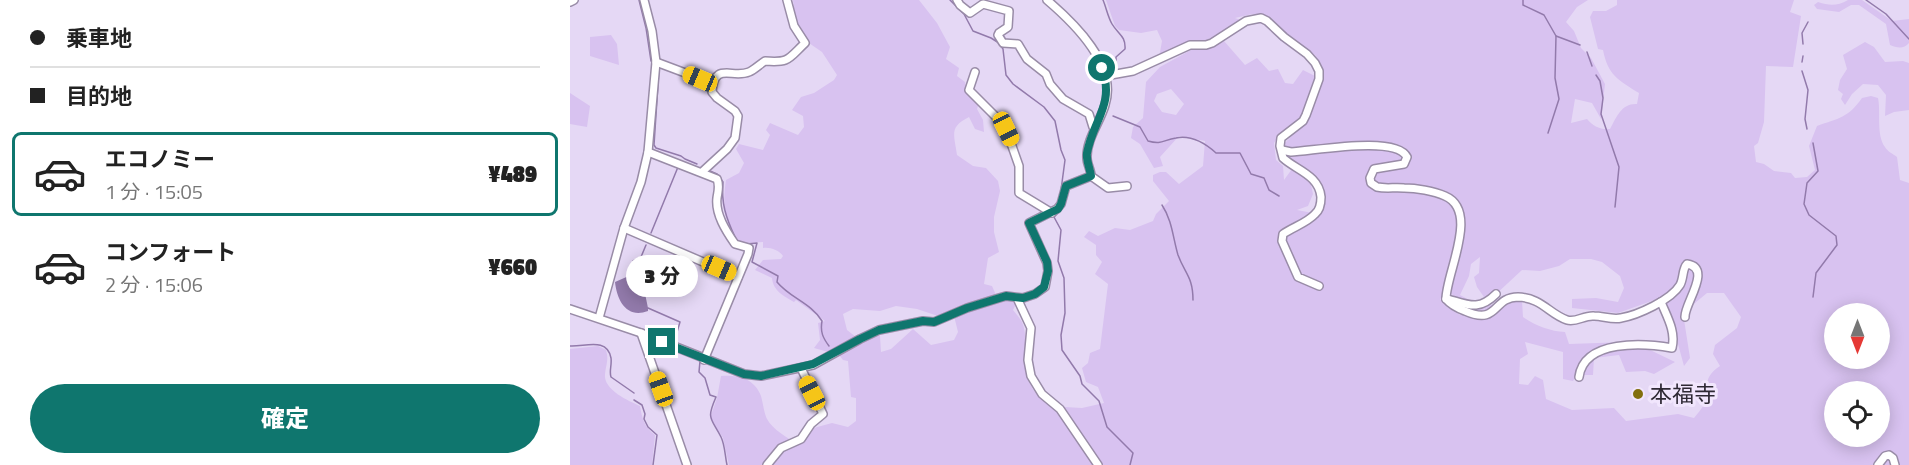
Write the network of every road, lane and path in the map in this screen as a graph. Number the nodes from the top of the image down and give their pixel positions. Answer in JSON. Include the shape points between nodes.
{"nodes":[{"id":1,"x":574,"y":0,"type":"edge"},
{"id":2,"x":644,"y":0,"type":"edge"},
{"id":3,"x":787,"y":0,"type":"edge"},
{"id":4,"x":957,"y":0,"type":"edge"},
{"id":5,"x":1047,"y":0,"type":"edge"},
{"id":6,"x":570,"y":2,"type":"edge"},
{"id":7,"x":656,"y":62,"type":"junction"},
{"id":8,"x":975,"y":72,"type":"dead end"},
{"id":9,"x":1105,"y":76,"type":"junction"},
{"id":10,"x":712,"y":83,"type":"junction"},
{"id":11,"x":1094,"y":132,"type":"junction"},
{"id":12,"x":1282,"y":150,"type":"junction"},
{"id":13,"x":648,"y":152,"type":"junction"},
{"id":14,"x":702,"y":172,"type":"junction"},
{"id":15,"x":1091,"y":176,"type":"junction"},
{"id":16,"x":1126,"y":186,"type":"dead end"},
{"id":17,"x":1052,"y":213,"type":"junction"},
{"id":18,"x":624,"y":228,"type":"junction"},
{"id":19,"x":738,"y":277,"type":"junction"},
{"id":20,"x":1319,"y":286,"type":"dead end"},
{"id":21,"x":1496,"y":294,"type":"dead end"},
{"id":22,"x":1017,"y":298,"type":"junction"},
{"id":23,"x":1446,"y":299,"type":"junction"},
{"id":24,"x":1661,"y":302,"type":"junction"},
{"id":25,"x":570,"y":309,"type":"edge"},
{"id":26,"x":1685,"y":317,"type":"dead end"},
{"id":27,"x":599,"y":318,"type":"junction"},
{"id":28,"x":641,"y":333,"type":"junction"},
{"id":29,"x":704,"y":360,"type":"junction"},
{"id":30,"x":801,"y":368,"type":"junction"},
{"id":31,"x":1579,"y":377,"type":"dead end"},
{"id":32,"x":687,"y":465,"type":"edge"},
{"id":33,"x":767,"y":465,"type":"edge"},
{"id":34,"x":1098,"y":465,"type":"edge"},
{"id":35,"x":1878,"y":465,"type":"edge"},
{"id":36,"x":1895,"y":465,"type":"edge"}],
"edges":[{"from":1,"to":6,"type":"street"},
{"from":2,"to":7,"type":"street"},
{"from":3,"to":10,"type":"street","via":[[794,26],[805,43],[782,63],[765,61],[749,72],[721,73]]},
{"from":4,"to":11,"type":"street","via":[[970,13],[983,4],[1009,11],[1008,27],[999,33],[1000,39],[1018,44],[1064,99],[1089,114]]},
{"from":5,"to":9,"type":"street","via":[[1083,33]]},
{"from":7,"to":10,"type":"street"},
{"from":7,"to":13,"type":"street"},
{"from":8,"to":17,"type":"street","via":[[969,90],[1006,129],[1019,166],[1019,193]]},
{"from":9,"to":11,"type":"street","via":[[1106,103]]},
{"from":9,"to":12,"type":"street","via":[[1133,71],[1190,45],[1212,43],[1246,21],[1262,18],[1307,54],[1318,71],[1306,115],[1281,138]]},
{"from":10,"to":14,"type":"street","via":[[711,92],[738,116],[735,138],[728,149]]},
{"from":11,"to":15,"type":"street","via":[[1087,156]]},
{"from":12,"to":20,"type":"street","via":[[1283,158],[1311,177],[1320,192],[1320,206],[1315,214],[1282,238],[1298,277]]},
{"from":12,"to":23,"type":"street","via":[[1393,147],[1405,153],[1404,164],[1374,169],[1371,183],[1377,187],[1419,190],[1454,202],[1461,227]]},
{"from":13,"to":14,"type":"street"},
{"from":13,"to":18,"type":"street"},
{"from":14,"to":19,"type":"street","via":[[717,179],[718,208],[727,233],[735,244],[748,248]]},
{"from":15,"to":16,"type":"street","via":[[1108,188]]},
{"from":15,"to":17,"type":"street","via":[[1066,186],[1061,204]]},
{"from":17,"to":22,"type":"street","via":[[1029,223],[1047,262],[1044,287],[1035,294]]},
{"from":18,"to":19,"type":"street"},
{"from":18,"to":27,"type":"street"},
{"from":19,"to":29,"type":"street"},
{"from":21,"to":23,"type":"street","via":[[1480,306]]},
{"from":22,"to":30,"type":"street","via":[[999,298],[934,322],[879,330]]},
{"from":22,"to":34,"type":"street","via":[[1031,328],[1031,376],[1042,394],[1060,409]]},
{"from":23,"to":24,"type":"street","via":[[1453,306],[1480,316],[1492,313],[1509,298],[1526,299],[1572,321],[1592,316],[1621,318]]},
{"from":24,"to":26,"type":"street","via":[[1681,284],[1685,266],[1693,265],[1698,284]]},
{"from":24,"to":31,"type":"street","via":[[1671,325],[1672,348],[1647,344],[1603,350],[1587,359]]},
{"from":25,"to":27,"type":"street"},
{"from":27,"to":28,"type":"street"},
{"from":28,"to":29,"type":"street"},
{"from":28,"to":32,"type":"street"},
{"from":29,"to":30,"type":"street","via":[[761,376]]},
{"from":30,"to":33,"type":"street","via":[[823,414],[801,439],[781,448]]},
{"from":35,"to":36,"type":"street","via":[[1889,455]]}]}
